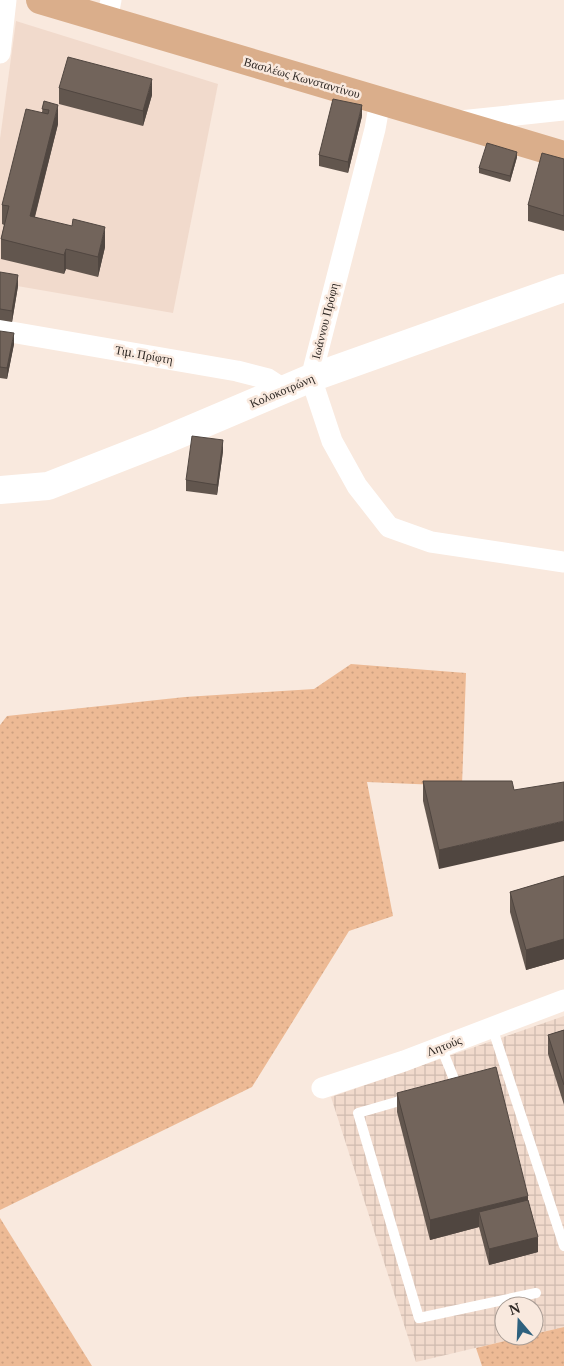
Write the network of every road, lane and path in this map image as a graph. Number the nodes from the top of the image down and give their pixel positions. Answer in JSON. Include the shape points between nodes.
{"nodes":[{"id":1,"x":6,"y":0,"type":"edge"},
{"id":2,"x":40,"y":0,"type":"edge"},
{"id":3,"x":109,"y":10,"type":"edge"},
{"id":4,"x":0,"y":52,"type":"edge"},
{"id":5,"x":380,"y":101,"type":"junction"},
{"id":6,"x":564,"y":110,"type":"edge"},
{"id":7,"x":452,"y":122,"type":"junction"},
{"id":8,"x":564,"y":155,"type":"edge"},
{"id":9,"x":564,"y":288,"type":"edge"},
{"id":10,"x":0,"y":330,"type":"edge"},
{"id":11,"x":311,"y":378,"type":"junction"},
{"id":12,"x":285,"y":390,"type":"junction"},
{"id":13,"x":0,"y":490,"type":"edge"},
{"id":14,"x":564,"y":562,"type":"edge"},
{"id":15,"x":564,"y":1000,"type":"edge"},
{"id":16,"x":492,"y":1027,"type":"junction"},
{"id":17,"x":441,"y":1047,"type":"junction"},
{"id":18,"x":322,"y":1088,"type":"dead end"},
{"id":19,"x":438,"y":1090,"type":"edge"},
{"id":20,"x":420,"y":1095,"type":"edge"},
{"id":21,"x":564,"y":1246,"type":"edge"},
{"id":22,"x":536,"y":1293,"type":"dead end"}],
"edges":[{"from":1,"to":4,"type":"street"},
{"from":2,"to":3,"type":"main road","name":"Βασιλέως Κωνσταντίνου"},
{"from":3,"to":5,"type":"main road","name":"Βασιλέως Κωνσταντίνου"},
{"from":5,"to":7,"type":"main road","name":"Βασιλέως Κωνσταντίνου"},
{"from":5,"to":11,"type":"street","name":"Ιωάννου Πρόφη"},
{"from":6,"to":7,"type":"street"},
{"from":7,"to":8,"type":"main road","name":"Βασιλέως Κωνσταντίνου","via":[[484,138]]},
{"from":9,"to":11,"type":"street","name":"Κολοκοτρώνη"},
{"from":10,"to":12,"type":"street","name":"Τιμ. Πρίφτη","via":[[237,371],[268,378]]},
{"from":11,"to":12,"type":"street","name":"Κολοκοτρώνη"},
{"from":11,"to":14,"type":"street","via":[[332,441],[357,486],[389,526],[431,542]]},
{"from":12,"to":13,"type":"street","name":"Κολοκοτρώνη","via":[[48,486]]},
{"from":15,"to":16,"type":"street","name":"Λητούς"},
{"from":16,"to":17,"type":"street","name":"Λητούς"},
{"from":16,"to":21,"type":"lane"},
{"from":17,"to":18,"type":"street","name":"Λητούς"},
{"from":17,"to":19,"type":"lane","via":[[456,1084]]},
{"from":20,"to":22,"type":"lane","via":[[358,1113],[419,1318]]}]}
